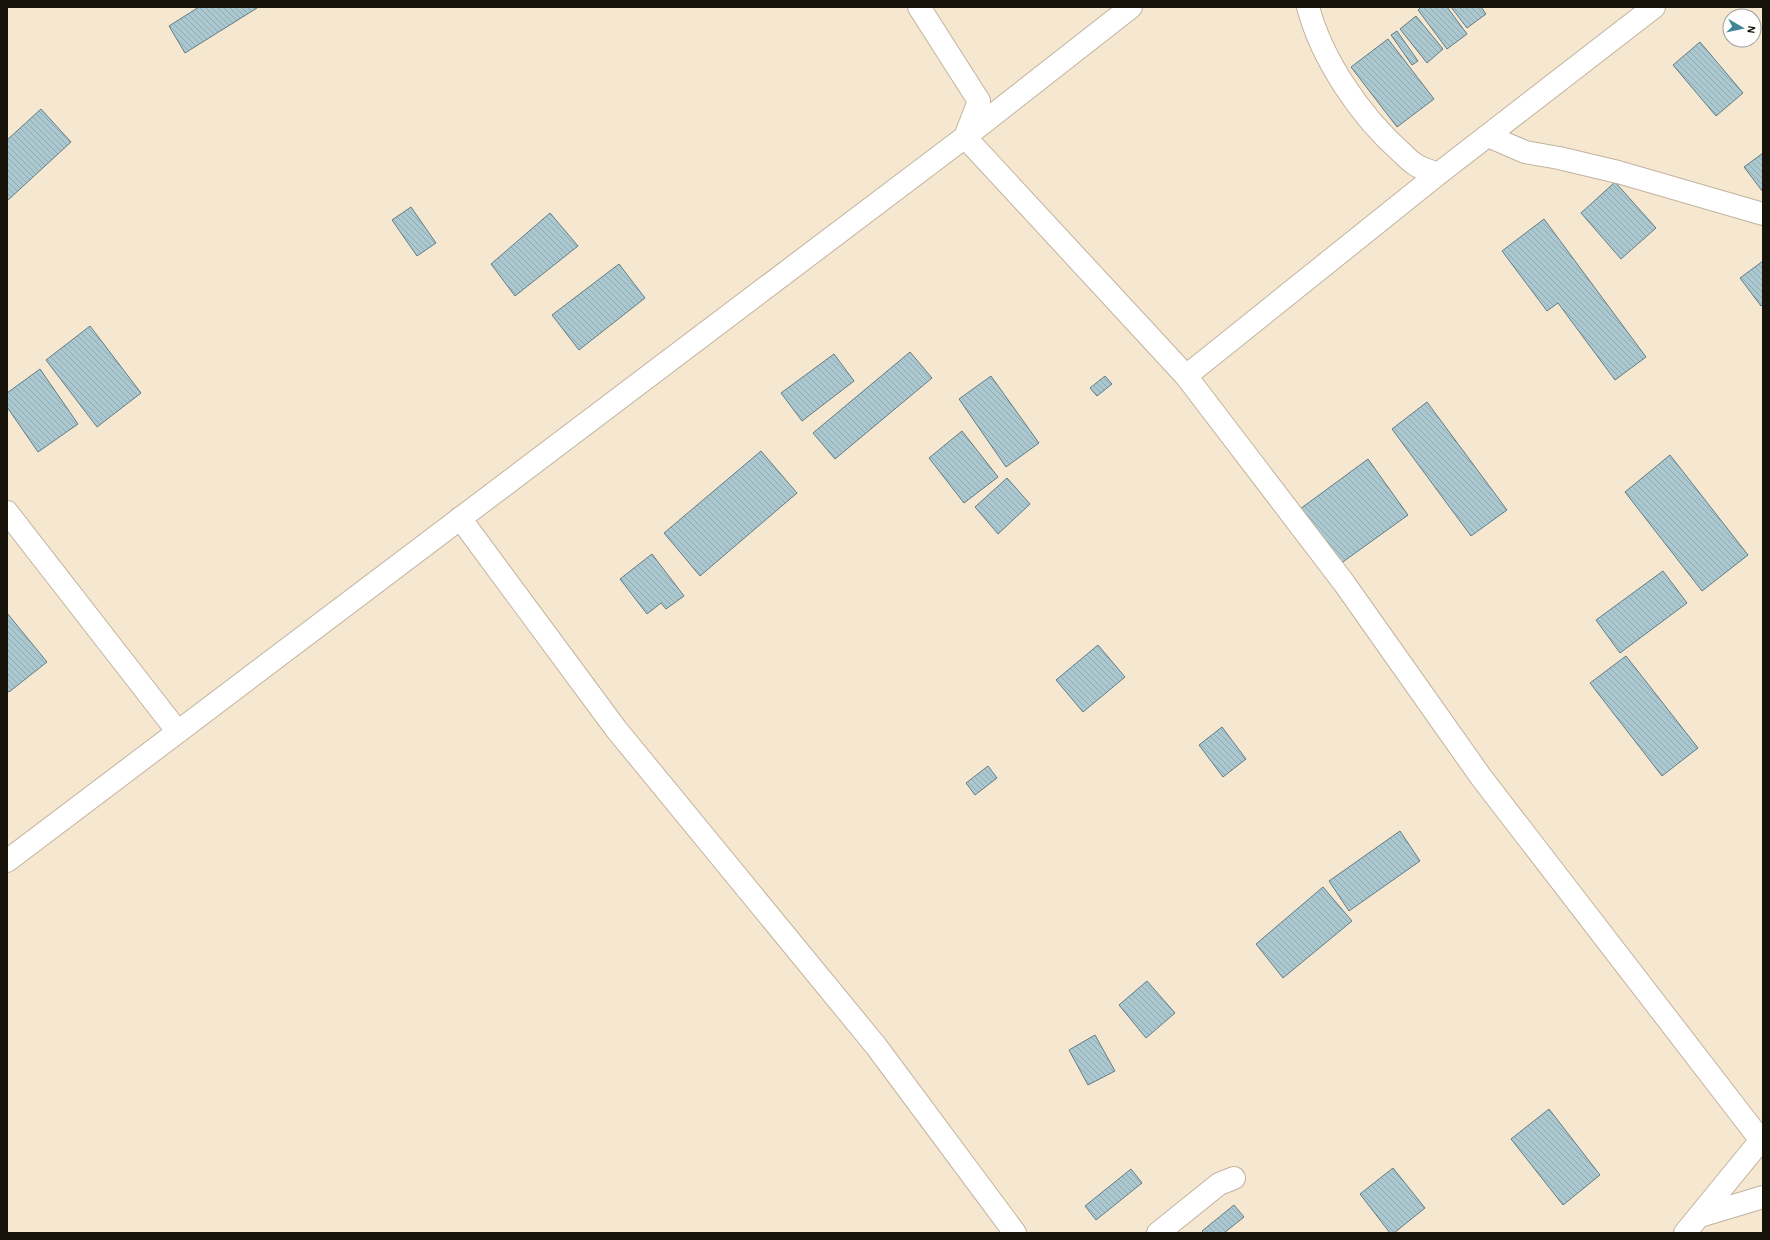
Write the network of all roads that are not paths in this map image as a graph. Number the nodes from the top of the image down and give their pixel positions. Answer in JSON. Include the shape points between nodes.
{"nodes":[{"id":1,"x":919,"y":7,"type":"edge"},
{"id":2,"x":1131,"y":7,"type":"edge"},
{"id":3,"x":1308,"y":7,"type":"edge"},
{"id":4,"x":1654,"y":7,"type":"edge"},
{"id":5,"x":1488,"y":136,"type":"junction"},
{"id":6,"x":965,"y":137,"type":"junction"},
{"id":7,"x":1438,"y":174,"type":"junction"},
{"id":8,"x":1763,"y":214,"type":"edge"},
{"id":9,"x":1186,"y":376,"type":"junction"},
{"id":10,"x":7,"y":512,"type":"edge"},
{"id":11,"x":460,"y":518,"type":"junction"},
{"id":12,"x":178,"y":732,"type":"junction"},
{"id":13,"x":7,"y":861,"type":"edge"},
{"id":14,"x":1762,"y":1141,"type":"edge"},
{"id":15,"x":1234,"y":1178,"type":"dead end"},
{"id":16,"x":1763,"y":1197,"type":"edge"},
{"id":17,"x":1700,"y":1216,"type":"junction"},
{"id":18,"x":1015,"y":1233,"type":"edge"},
{"id":19,"x":1158,"y":1233,"type":"edge"},
{"id":20,"x":1685,"y":1233,"type":"edge"}],
"edges":[{"from":1,"to":6,"type":"street","via":[[979,101]]},
{"from":2,"to":6,"type":"street"},
{"from":3,"to":7,"type":"street","via":[[1325,52],[1349,92],[1386,139],[1415,165]]},
{"from":4,"to":5,"type":"street"},
{"from":5,"to":7,"type":"street"},
{"from":5,"to":8,"type":"street","via":[[1525,152],[1618,172]]},
{"from":6,"to":9,"type":"street"},
{"from":6,"to":11,"type":"street"},
{"from":7,"to":9,"type":"street"},
{"from":9,"to":14,"type":"street","via":[[1344,583],[1481,777]]},
{"from":10,"to":12,"type":"street"},
{"from":11,"to":12,"type":"street"},
{"from":11,"to":18,"type":"street","via":[[616,729],[876,1046]]},
{"from":12,"to":13,"type":"street"},
{"from":14,"to":17,"type":"street"},
{"from":15,"to":19,"type":"street","via":[[1219,1184]]},
{"from":16,"to":17,"type":"street"},
{"from":17,"to":20,"type":"street"}]}
